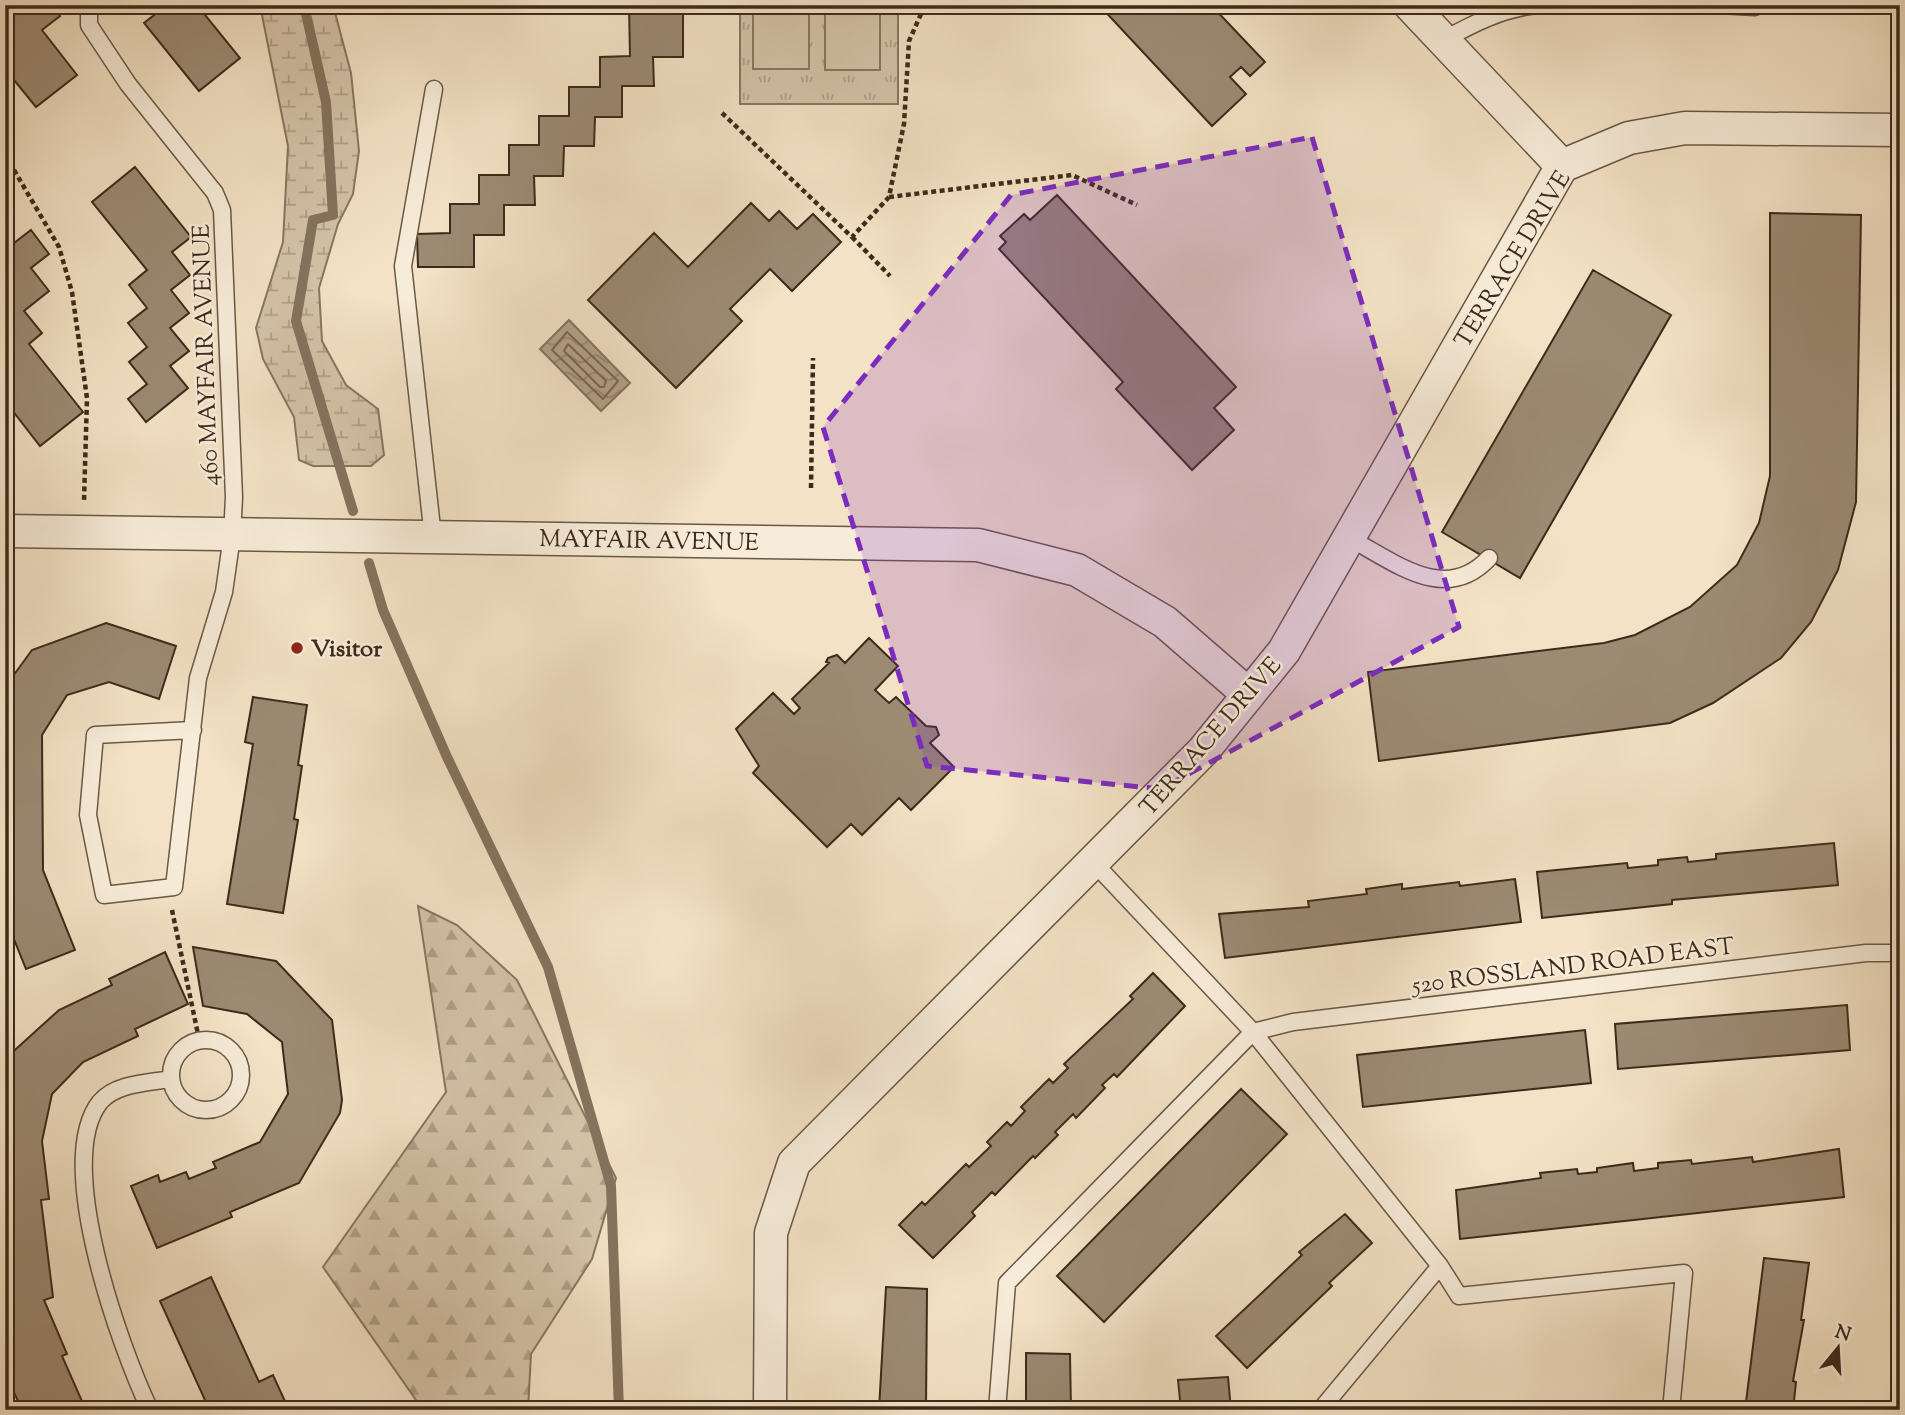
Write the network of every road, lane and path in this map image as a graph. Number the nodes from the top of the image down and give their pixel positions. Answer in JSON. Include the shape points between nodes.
{"nodes":[{"id":1,"x":89,"y":5,"type":"edge"},
{"id":2,"x":925,"y":5,"type":"edge"},
{"id":3,"x":1410,"y":5,"type":"edge"},
{"id":4,"x":1536,"y":5,"type":"edge"},
{"id":5,"x":1719,"y":5,"type":"edge"},
{"id":6,"x":1755,"y":7,"type":"edge"},
{"id":7,"x":1443,"y":40,"type":"junction"},
{"id":8,"x":435,"y":89,"type":"dead end"},
{"id":9,"x":722,"y":114,"type":"dead end"},
{"id":10,"x":1900,"y":130,"type":"edge"},
{"id":11,"x":1562,"y":166,"type":"junction"},
{"id":12,"x":13,"y":170,"type":"dead end"},
{"id":13,"x":889,"y":197,"type":"junction"},
{"id":14,"x":1137,"y":205,"type":"dead end"},
{"id":15,"x":852,"y":237,"type":"junction"},
{"id":16,"x":890,"y":276,"type":"dead end"},
{"id":17,"x":813,"y":358,"type":"dead end"},
{"id":18,"x":811,"y":488,"type":"dead end"},
{"id":19,"x":84,"y":530,"type":"junction"},
{"id":20,"x":5,"y":531,"type":"edge"},
{"id":21,"x":232,"y":536,"type":"junction"},
{"id":22,"x":433,"y":537,"type":"junction"},
{"id":23,"x":1349,"y":538,"type":"junction"},
{"id":24,"x":1489,"y":558,"type":"dead end"},
{"id":25,"x":1248,"y":694,"type":"junction"},
{"id":26,"x":193,"y":730,"type":"junction"},
{"id":27,"x":1095,"y":864,"type":"junction"},
{"id":28,"x":167,"y":888,"type":"junction"},
{"id":29,"x":1900,"y":953,"type":"edge"},
{"id":30,"x":1253,"y":1031,"type":"junction"},
{"id":31,"x":199,"y":1039,"type":"junction"},
{"id":32,"x":170,"y":1079,"type":"junction"},
{"id":33,"x":1440,"y":1266,"type":"junction"},
{"id":34,"x":1322,"y":1408,"type":"edge"},
{"id":35,"x":150,"y":1410,"type":"edge"},
{"id":36,"x":770,"y":1410,"type":"edge"},
{"id":37,"x":997,"y":1410,"type":"edge"},
{"id":38,"x":1671,"y":1410,"type":"edge"}],
"edges":[{"from":1,"to":21,"type":"lane","name":"460 MAYFAIR AVENUE","via":[[89,25],[108,55],[215,193],[222,210]]},
{"from":2,"to":13,"type":"path","via":[[909,41],[904,124]]},
{"from":3,"to":7,"type":"street"},
{"from":4,"to":7,"type":"lane","via":[[1483,19]]},
{"from":5,"to":6,"type":"lane"},
{"from":7,"to":11,"type":"street"},
{"from":8,"to":22,"type":"lane","via":[[403,266]]},
{"from":9,"to":15,"type":"path"},
{"from":10,"to":11,"type":"street","name":"TERRACE DRIVE","via":[[1685,128],[1629,138]]},
{"from":11,"to":23,"type":"street","name":"TERRACE DRIVE"},
{"from":12,"to":19,"type":"path","via":[[59,247],[72,292],[87,398]]},
{"from":13,"to":14,"type":"path","via":[[1072,175]]},
{"from":13,"to":15,"type":"path"},
{"from":15,"to":16,"type":"path"},
{"from":17,"to":18,"type":"path"},
{"from":19,"to":20,"type":"street","name":"MAYFAIR AVENUE"},
{"from":19,"to":21,"type":"street","name":"MAYFAIR AVENUE"},
{"from":21,"to":22,"type":"street","name":"MAYFAIR AVENUE"},
{"from":21,"to":26,"type":"lane","name":"460 MAYFAIR AVENUE","via":[[224,593],[198,678]]},
{"from":22,"to":25,"type":"street","name":"MAYFAIR AVENUE","via":[[978,545],[1077,570],[1165,622]]},
{"from":23,"to":24,"type":"lane","via":[[1431,580],[1454,581],[1475,573]]},
{"from":23,"to":25,"type":"street","name":"TERRACE DRIVE","via":[[1284,651]]},
{"from":25,"to":27,"type":"street","name":"TERRACE DRIVE","via":[[1203,751]]},
{"from":26,"to":28,"type":"lane","name":"460 MAYFAIR AVENUE","via":[[174,887]]},
{"from":26,"to":28,"type":"lane","via":[[95,736],[88,815],[104,895]]},
{"from":27,"to":30,"type":"lane"},
{"from":27,"to":36,"type":"street","name":"TERRACE DRIVE","via":[[794,1163],[771,1233]]},
{"from":28,"to":31,"type":"path"},
{"from":29,"to":30,"type":"lane","name":"520 ROSSLAND ROAD EAST","via":[[1866,953],[1334,1017]]},
{"from":30,"to":33,"type":"lane"},
{"from":30,"to":37,"type":"lane","via":[[1007,1283]]},
{"from":31,"to":32,"type":"lane","via":[[180,1051]]},
{"from":31,"to":32,"type":"lane","via":[[215,1041],[236,1058],[240,1082],[236,1093],[226,1105],[202,1111],[179,1098]]},
{"from":32,"to":35,"type":"lane","via":[[124,1087],[101,1100],[87,1127],[82,1167],[106,1296]]},
{"from":33,"to":34,"type":"lane"},
{"from":33,"to":38,"type":"lane","via":[[1459,1296],[1684,1273]]}]}
